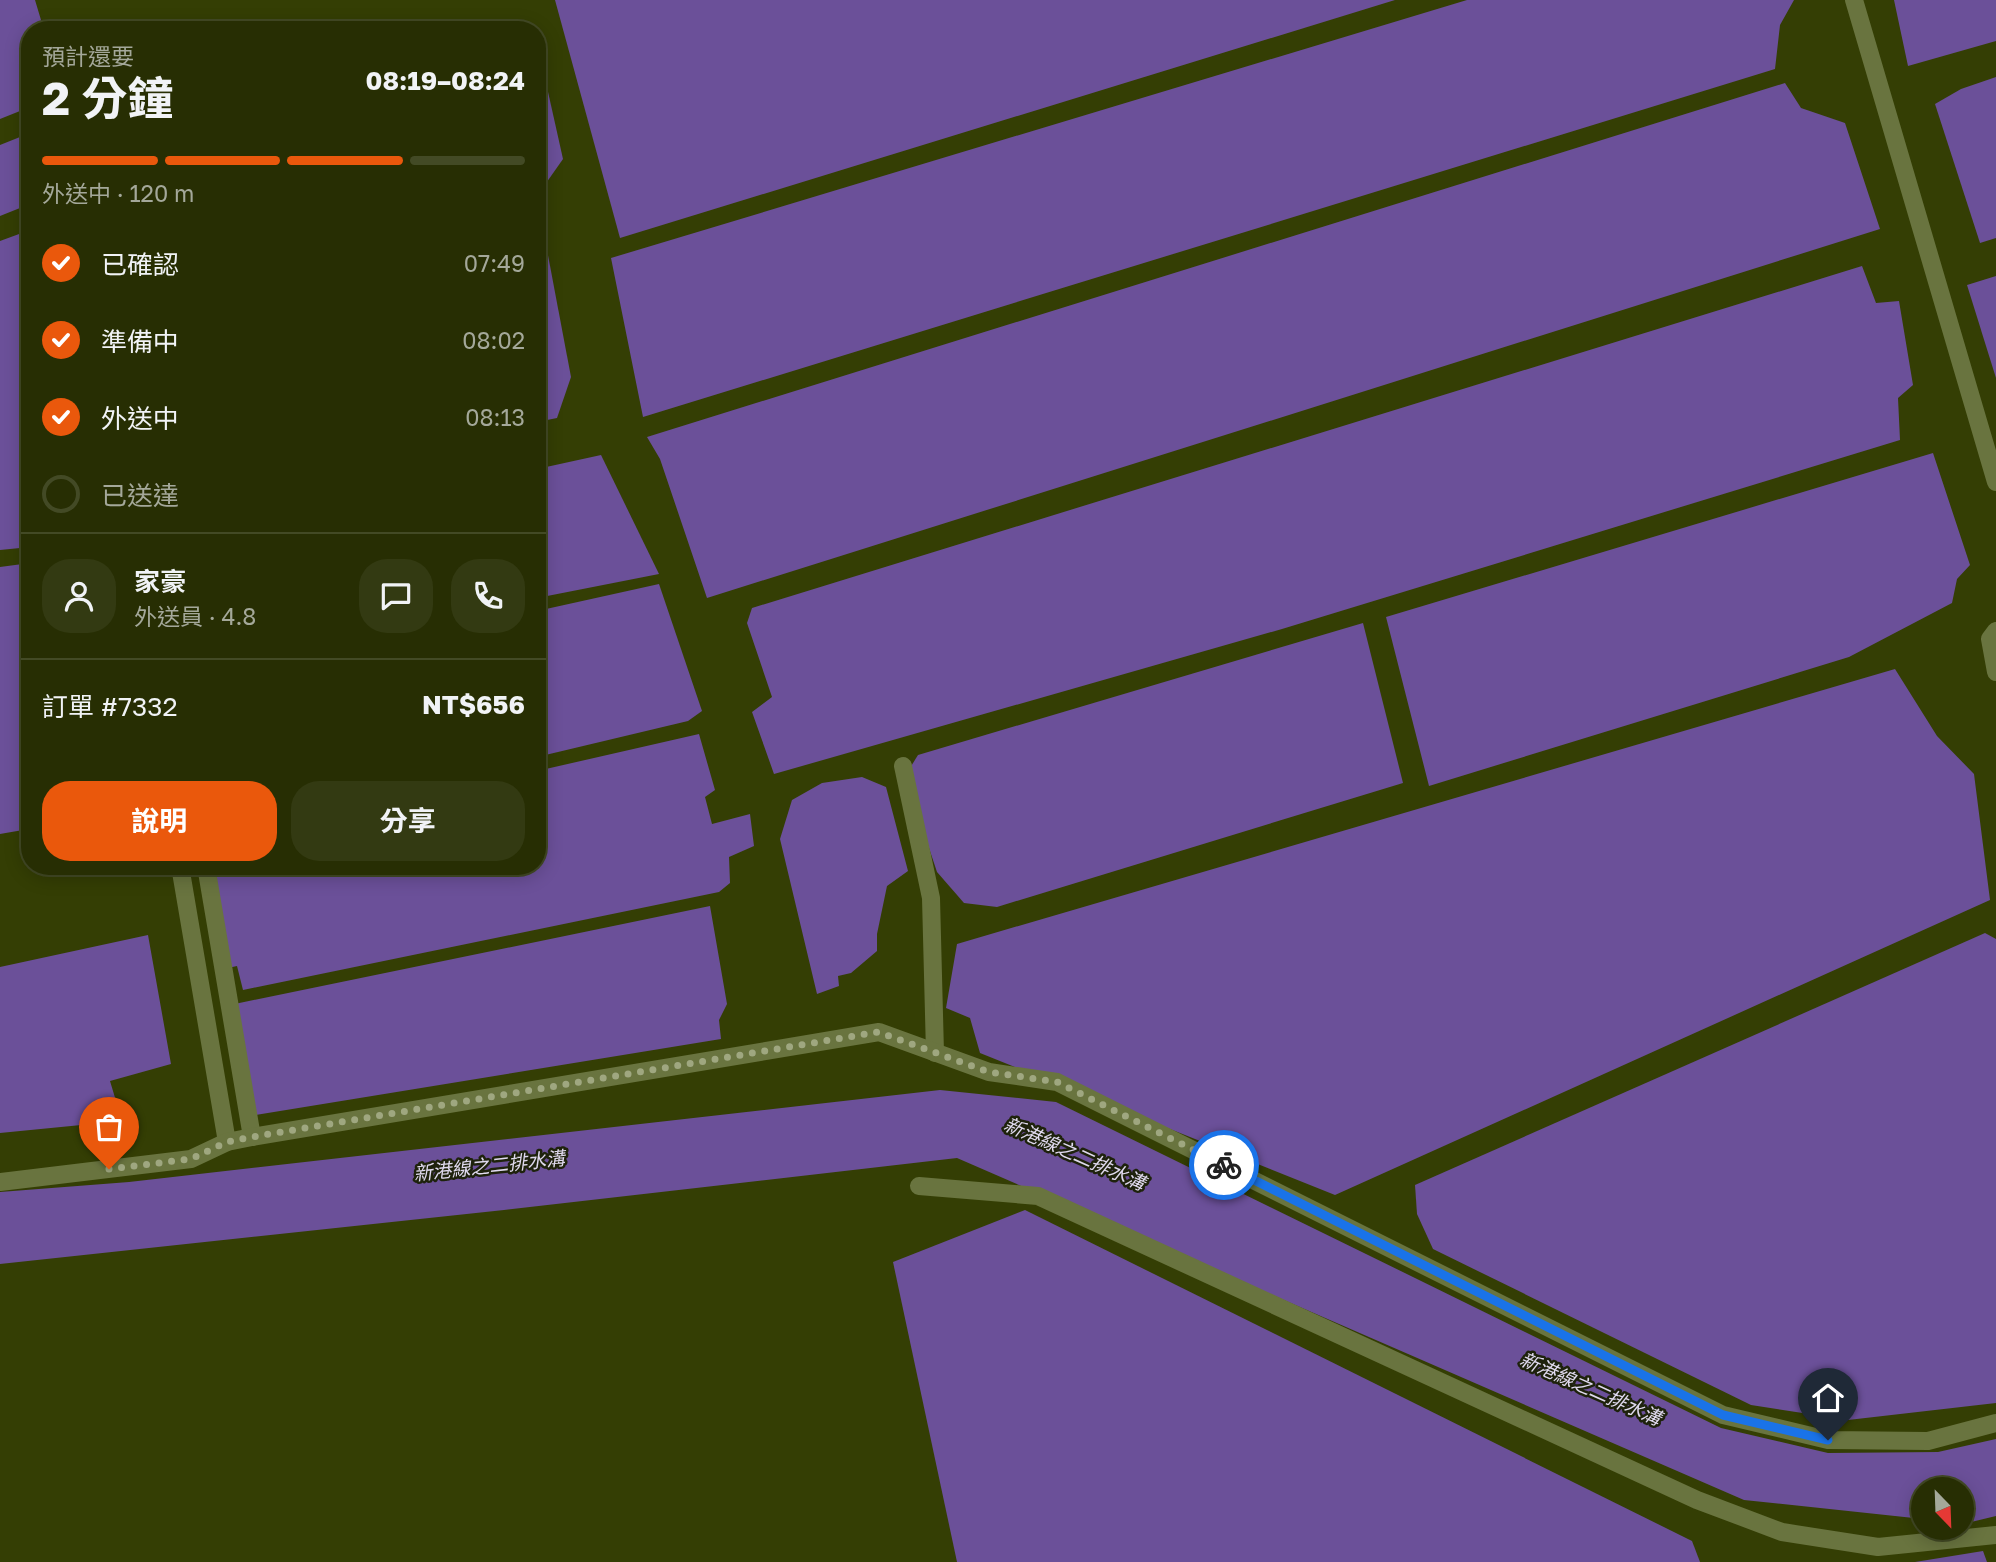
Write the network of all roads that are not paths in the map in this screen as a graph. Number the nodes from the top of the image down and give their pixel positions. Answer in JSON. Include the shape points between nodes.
{"nodes":[{"id":1,"x":1854,"y":0,"type":"edge"},
{"id":2,"x":1996,"y":482,"type":"edge"},
{"id":3,"x":1996,"y":631,"type":"edge"},
{"id":4,"x":1996,"y":672,"type":"edge"},
{"id":5,"x":903,"y":766,"type":"dead end"},
{"id":6,"x":182,"y":875,"type":"edge"},
{"id":7,"x":208,"y":875,"type":"edge"},
{"id":8,"x":934,"y":1053,"type":"junction"},
{"id":9,"x":252,"y":1137,"type":"junction"},
{"id":10,"x":227,"y":1142,"type":"junction"},
{"id":11,"x":0,"y":1182,"type":"edge"},
{"id":12,"x":919,"y":1186,"type":"dead end"},
{"id":13,"x":1996,"y":1423,"type":"edge"},
{"id":14,"x":1996,"y":1535,"type":"edge"}],
"edges":[{"from":1,"to":2,"type":"lane"},
{"from":3,"to":4,"type":"lane","via":[[1990,639]]},
{"from":5,"to":8,"type":"lane","via":[[931,898]]},
{"from":6,"to":10,"type":"lane"},
{"from":7,"to":9,"type":"lane"},
{"from":8,"to":9,"type":"lane","via":[[878,1032]]},
{"from":8,"to":13,"type":"lane","via":[[989,1072],[1057,1082],[1723,1415],[1828,1440],[1928,1441]]},
{"from":9,"to":10,"type":"lane"},
{"from":10,"to":11,"type":"lane","via":[[191,1159]]},
{"from":12,"to":14,"type":"lane","via":[[1038,1196],[1697,1500],[1782,1532],[1878,1547]]}]}
